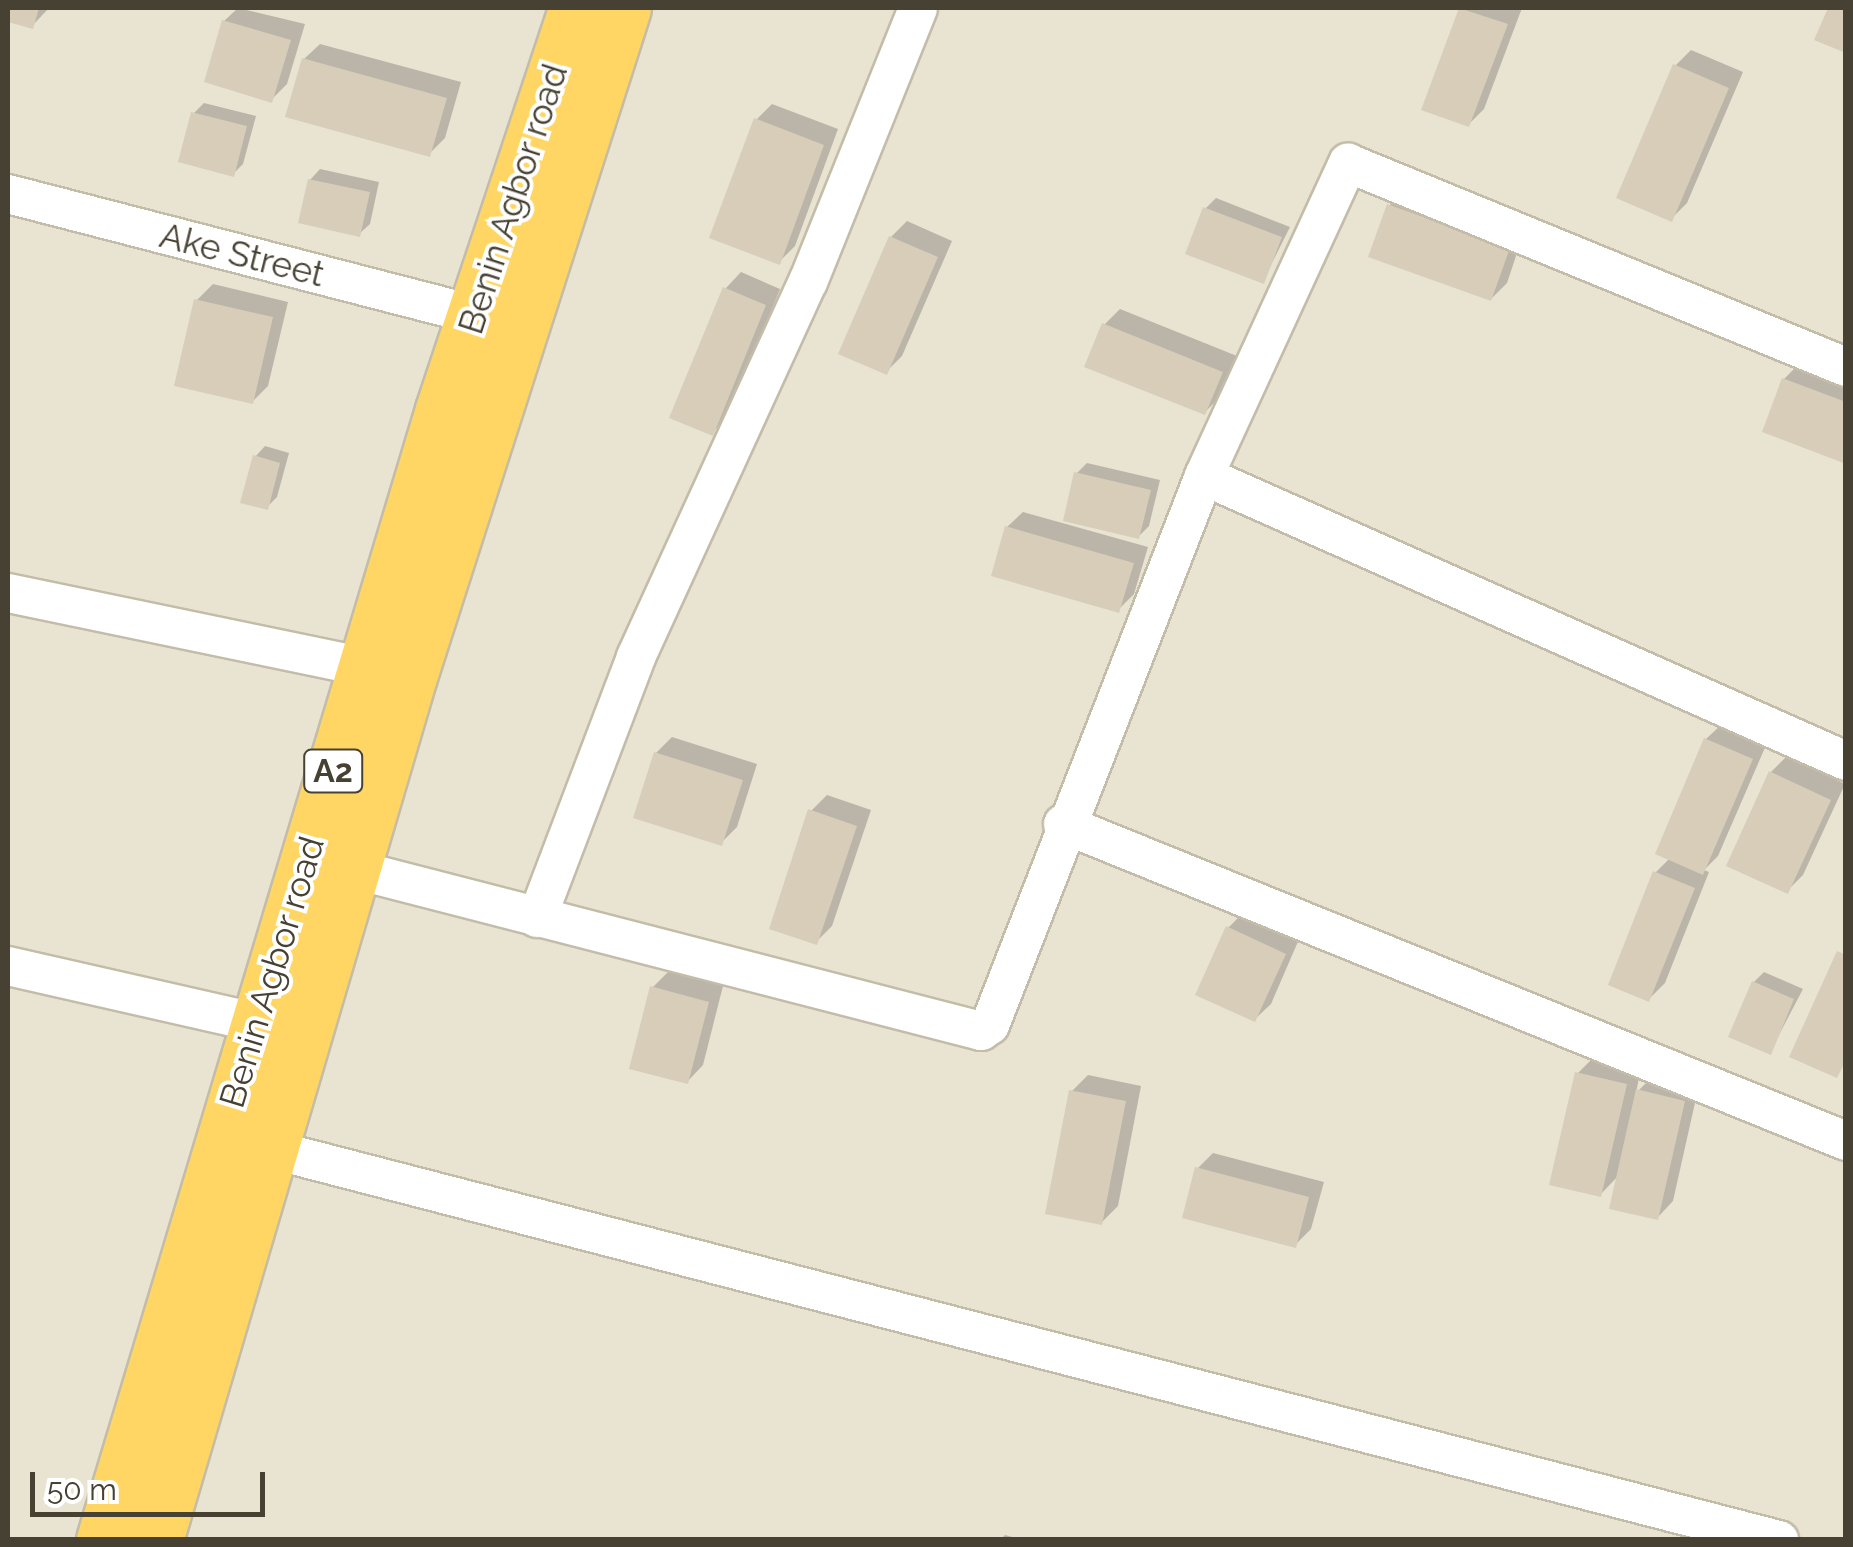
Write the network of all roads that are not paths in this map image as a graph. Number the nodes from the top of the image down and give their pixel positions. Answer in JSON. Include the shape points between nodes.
{"nodes":[{"id":1,"x":577,"y":8,"type":"edge"},
{"id":2,"x":623,"y":8,"type":"edge"},
{"id":3,"x":918,"y":8,"type":"edge"},
{"id":4,"x":8,"y":194,"type":"edge"},
{"id":5,"x":476,"y":314,"type":"junction"},
{"id":6,"x":1846,"y":367,"type":"edge"},
{"id":7,"x":1204,"y":476,"type":"junction"},
{"id":8,"x":8,"y":593,"type":"edge"},
{"id":9,"x":366,"y":667,"type":"junction"},
{"id":10,"x":1846,"y":761,"type":"edge"},
{"id":11,"x":1063,"y":824,"type":"junction"},
{"id":12,"x":353,"y":869,"type":"junction"},
{"id":13,"x":537,"y":918,"type":"junction"},
{"id":14,"x":8,"y":966,"type":"edge"},
{"id":15,"x":254,"y":1022,"type":"junction"},
{"id":16,"x":1846,"y":1141,"type":"edge"},
{"id":17,"x":274,"y":1150,"type":"junction"},
{"id":18,"x":104,"y":1540,"type":"edge"},
{"id":19,"x":155,"y":1540,"type":"edge"},
{"id":20,"x":1779,"y":1540,"type":"edge"}],
"edges":[{"from":1,"to":5,"type":"highway","name":"Benin Agbor road","number":"A2"},
{"from":2,"to":12,"type":"highway","name":"Benin Agbor road","number":"A2"},
{"from":3,"to":13,"type":"street","via":[[808,282],[636,656]]},
{"from":4,"to":5,"type":"street","name":"Ake Street"},
{"from":5,"to":9,"type":"highway","name":"Benin Agbor road","number":"A2"},
{"from":6,"to":7,"type":"street","via":[[1348,163]]},
{"from":7,"to":10,"type":"street"},
{"from":7,"to":11,"type":"street"},
{"from":8,"to":9,"type":"street"},
{"from":9,"to":15,"type":"highway","name":"Benin Agbor road","number":"A2"},
{"from":11,"to":13,"type":"street","via":[[990,1026],[980,1031]]},
{"from":11,"to":16,"type":"street"},
{"from":12,"to":13,"type":"street"},
{"from":12,"to":17,"type":"highway","name":"Benin Agbor road","number":"A2"},
{"from":14,"to":15,"type":"street"},
{"from":15,"to":18,"type":"highway","name":"Benin Agbor road","number":"A2"},
{"from":17,"to":19,"type":"highway","name":"Benin Agbor road","number":"A2"},
{"from":17,"to":20,"type":"street"}]}
